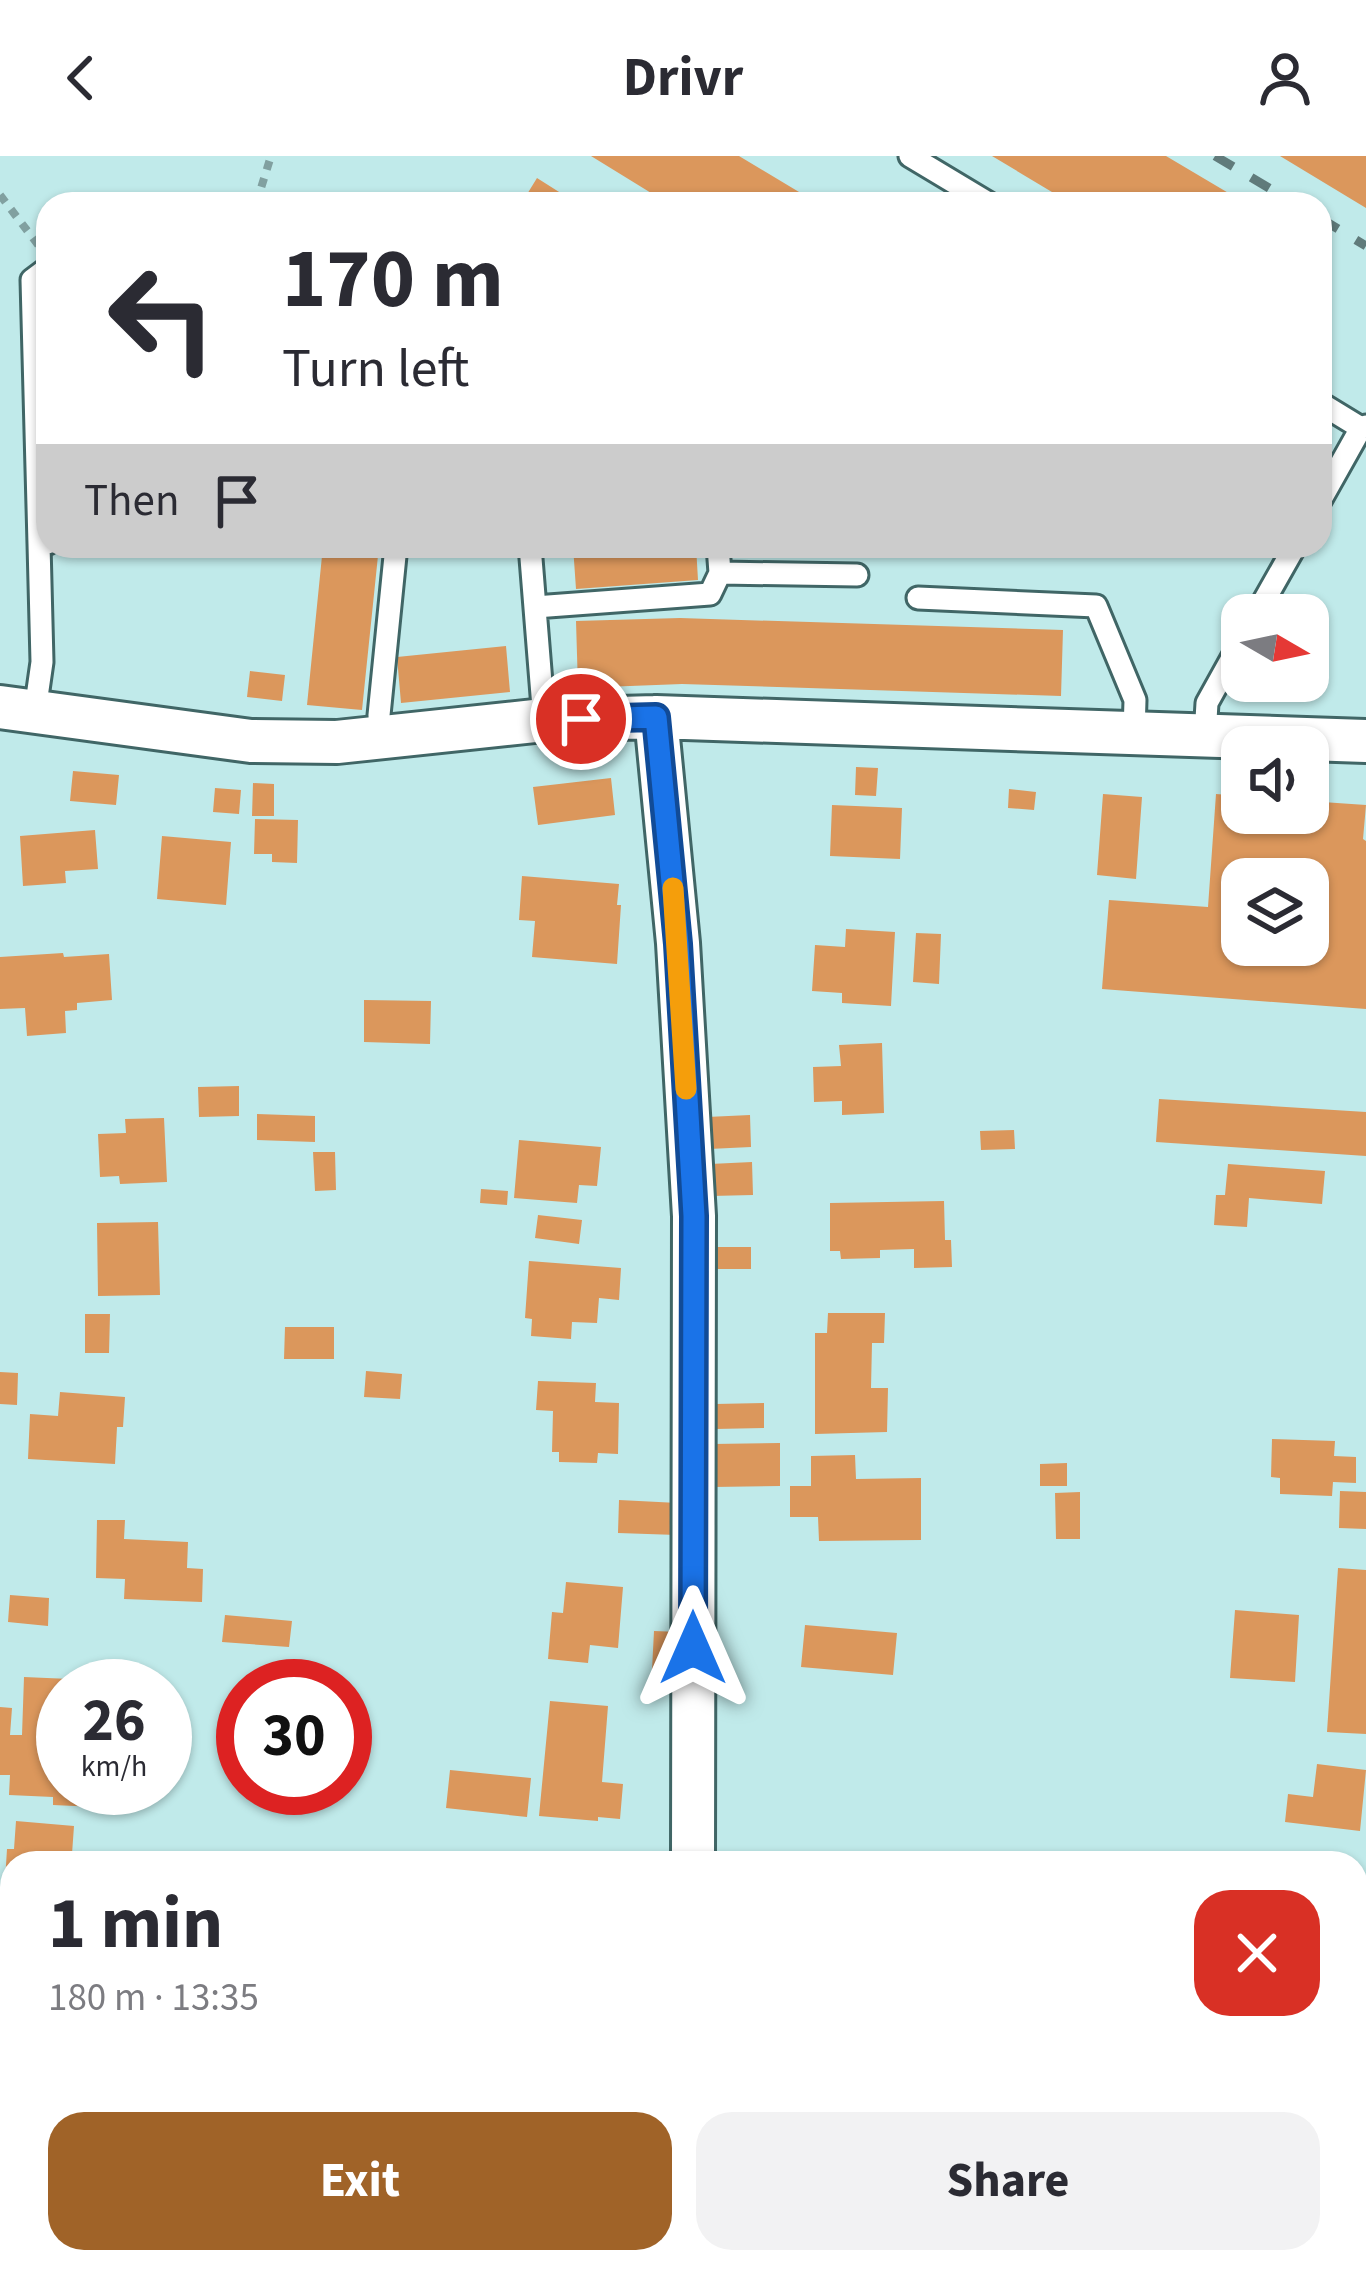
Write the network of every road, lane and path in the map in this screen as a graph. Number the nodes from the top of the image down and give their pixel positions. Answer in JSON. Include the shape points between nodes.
{"nodes":[{"id":1,"x":271,"y":156,"type":"edge"},
{"id":2,"x":910,"y":156,"type":"edge"},
{"id":3,"x":260,"y":192,"type":"edge"},
{"id":4,"x":970,"y":192,"type":"edge"},
{"id":5,"x":0,"y":195,"type":"edge"},
{"id":6,"x":36,"y":242,"type":"edge"},
{"id":7,"x":36,"y":277,"type":"edge"},
{"id":8,"x":36,"y":376,"type":"edge"},
{"id":9,"x":1332,"y":410,"type":"edge"},
{"id":10,"x":1363,"y":427,"type":"edge"},
{"id":11,"x":1332,"y":480,"type":"edge"},
{"id":12,"x":43,"y":558,"type":"edge"},
{"id":13,"x":395,"y":558,"type":"edge"},
{"id":14,"x":531,"y":558,"type":"edge"},
{"id":15,"x":719,"y":558,"type":"edge"},
{"id":16,"x":1287,"y":558,"type":"edge"},
{"id":17,"x":721,"y":573,"type":"junction"},
{"id":18,"x":857,"y":575,"type":"dead end"},
{"id":19,"x":1268,"y":594,"type":"edge"},
{"id":20,"x":918,"y":598,"type":"dead end"},
{"id":21,"x":535,"y":607,"type":"junction"},
{"id":22,"x":1221,"y":678,"type":"edge"},
{"id":23,"x":17,"y":709,"type":"edge"},
{"id":24,"x":656,"y":717,"type":"junction"},
{"id":25,"x":544,"y":721,"type":"junction"},
{"id":26,"x":1134,"y":733,"type":"junction"},
{"id":27,"x":1205,"y":736,"type":"junction"},
{"id":28,"x":380,"y":737,"type":"junction"},
{"id":29,"x":1366,"y":741,"type":"edge"},
{"id":30,"x":693,"y":1851,"type":"edge"}],
"edges":[{"from":1,"to":3,"type":"path"},
{"from":2,"to":4,"type":"lane"},
{"from":5,"to":6,"type":"path"},
{"from":7,"to":8,"type":"lane"},
{"from":9,"to":10,"type":"lane"},
{"from":10,"to":11,"type":"lane"},
{"from":12,"to":23,"type":"lane","via":[[42,662]]},
{"from":13,"to":28,"type":"lane"},
{"from":14,"to":21,"type":"lane"},
{"from":15,"to":17,"type":"lane"},
{"from":16,"to":19,"type":"lane"},
{"from":17,"to":18,"type":"lane"},
{"from":17,"to":21,"type":"lane","via":[[710,594]]},
{"from":20,"to":26,"type":"lane","via":[[1096,606],[1136,700]]},
{"from":21,"to":25,"type":"lane"},
{"from":22,"to":27,"type":"lane","via":[[1207,703]]},
{"from":23,"to":28,"type":"street","via":[[251,740]]},
{"from":24,"to":25,"type":"street"},
{"from":24,"to":26,"type":"street"},
{"from":24,"to":30,"type":"street","via":[[694,1216]]},
{"from":25,"to":28,"type":"street"},
{"from":26,"to":27,"type":"street"},
{"from":27,"to":29,"type":"street"}]}
